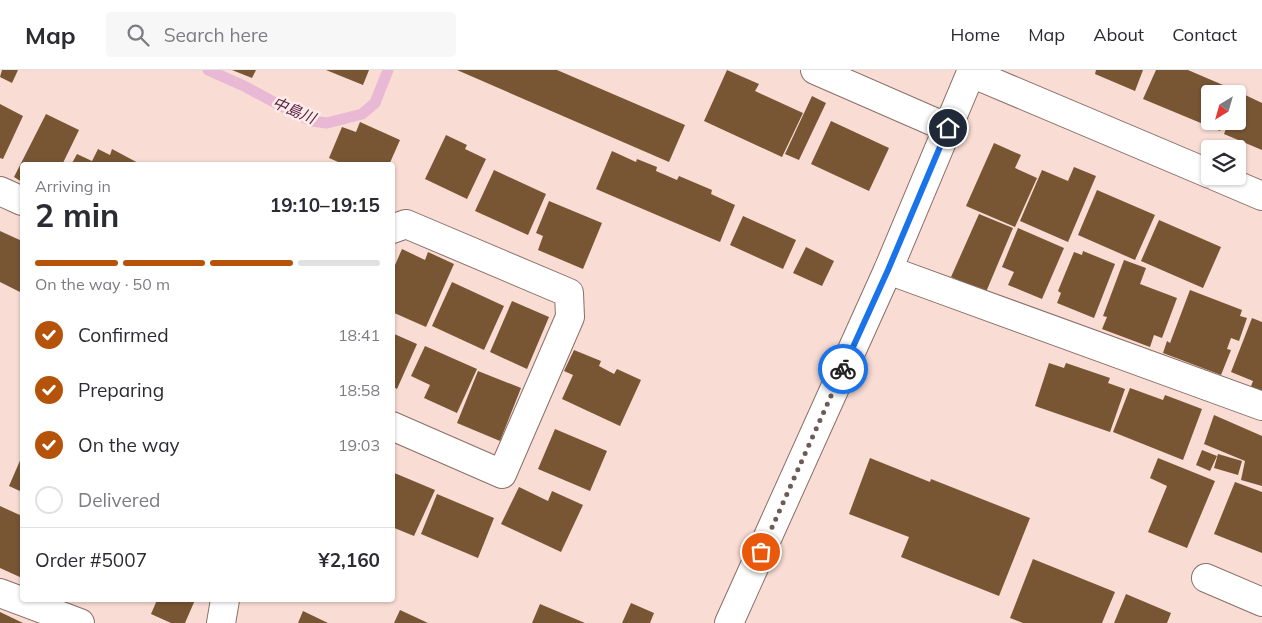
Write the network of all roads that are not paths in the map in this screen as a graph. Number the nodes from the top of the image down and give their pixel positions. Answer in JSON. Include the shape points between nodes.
{"nodes":[{"id":1,"x":816,"y":70,"type":"edge"},
{"id":2,"x":972,"y":72,"type":"edge"},
{"id":3,"x":948,"y":128,"type":"junction"},
{"id":4,"x":1201,"y":170,"type":"edge"},
{"id":5,"x":1236,"y":185,"type":"edge"},
{"id":6,"x":0,"y":191,"type":"edge"},
{"id":7,"x":1262,"y":196,"type":"edge"},
{"id":8,"x":20,"y":200,"type":"edge"},
{"id":9,"x":395,"y":228,"type":"edge"},
{"id":10,"x":888,"y":270,"type":"junction"},
{"id":11,"x":1262,"y":406,"type":"edge"},
{"id":12,"x":395,"y":427,"type":"edge"},
{"id":13,"x":1206,"y":578,"type":"dead end"},
{"id":14,"x":0,"y":593,"type":"edge"},
{"id":15,"x":20,"y":600,"type":"edge"},
{"id":16,"x":24,"y":602,"type":"edge"},
{"id":17,"x":225,"y":602,"type":"edge"},
{"id":18,"x":1262,"y":602,"type":"edge"},
{"id":19,"x":80,"y":623,"type":"edge"},
{"id":20,"x":221,"y":623,"type":"edge"},
{"id":21,"x":729,"y":623,"type":"edge"}],
"edges":[{"from":1,"to":3,"type":"street"},
{"from":2,"to":3,"type":"street"},
{"from":2,"to":4,"type":"street"},
{"from":3,"to":10,"type":"street"},
{"from":5,"to":7,"type":"street"},
{"from":6,"to":8,"type":"street"},
{"from":9,"to":12,"type":"street","via":[[406,224],[569,292],[570,309],[570,317],[502,474]]},
{"from":10,"to":11,"type":"street"},
{"from":10,"to":21,"type":"street"},
{"from":13,"to":18,"type":"street"},
{"from":14,"to":15,"type":"street"},
{"from":16,"to":19,"type":"street"},
{"from":17,"to":20,"type":"street"}]}
